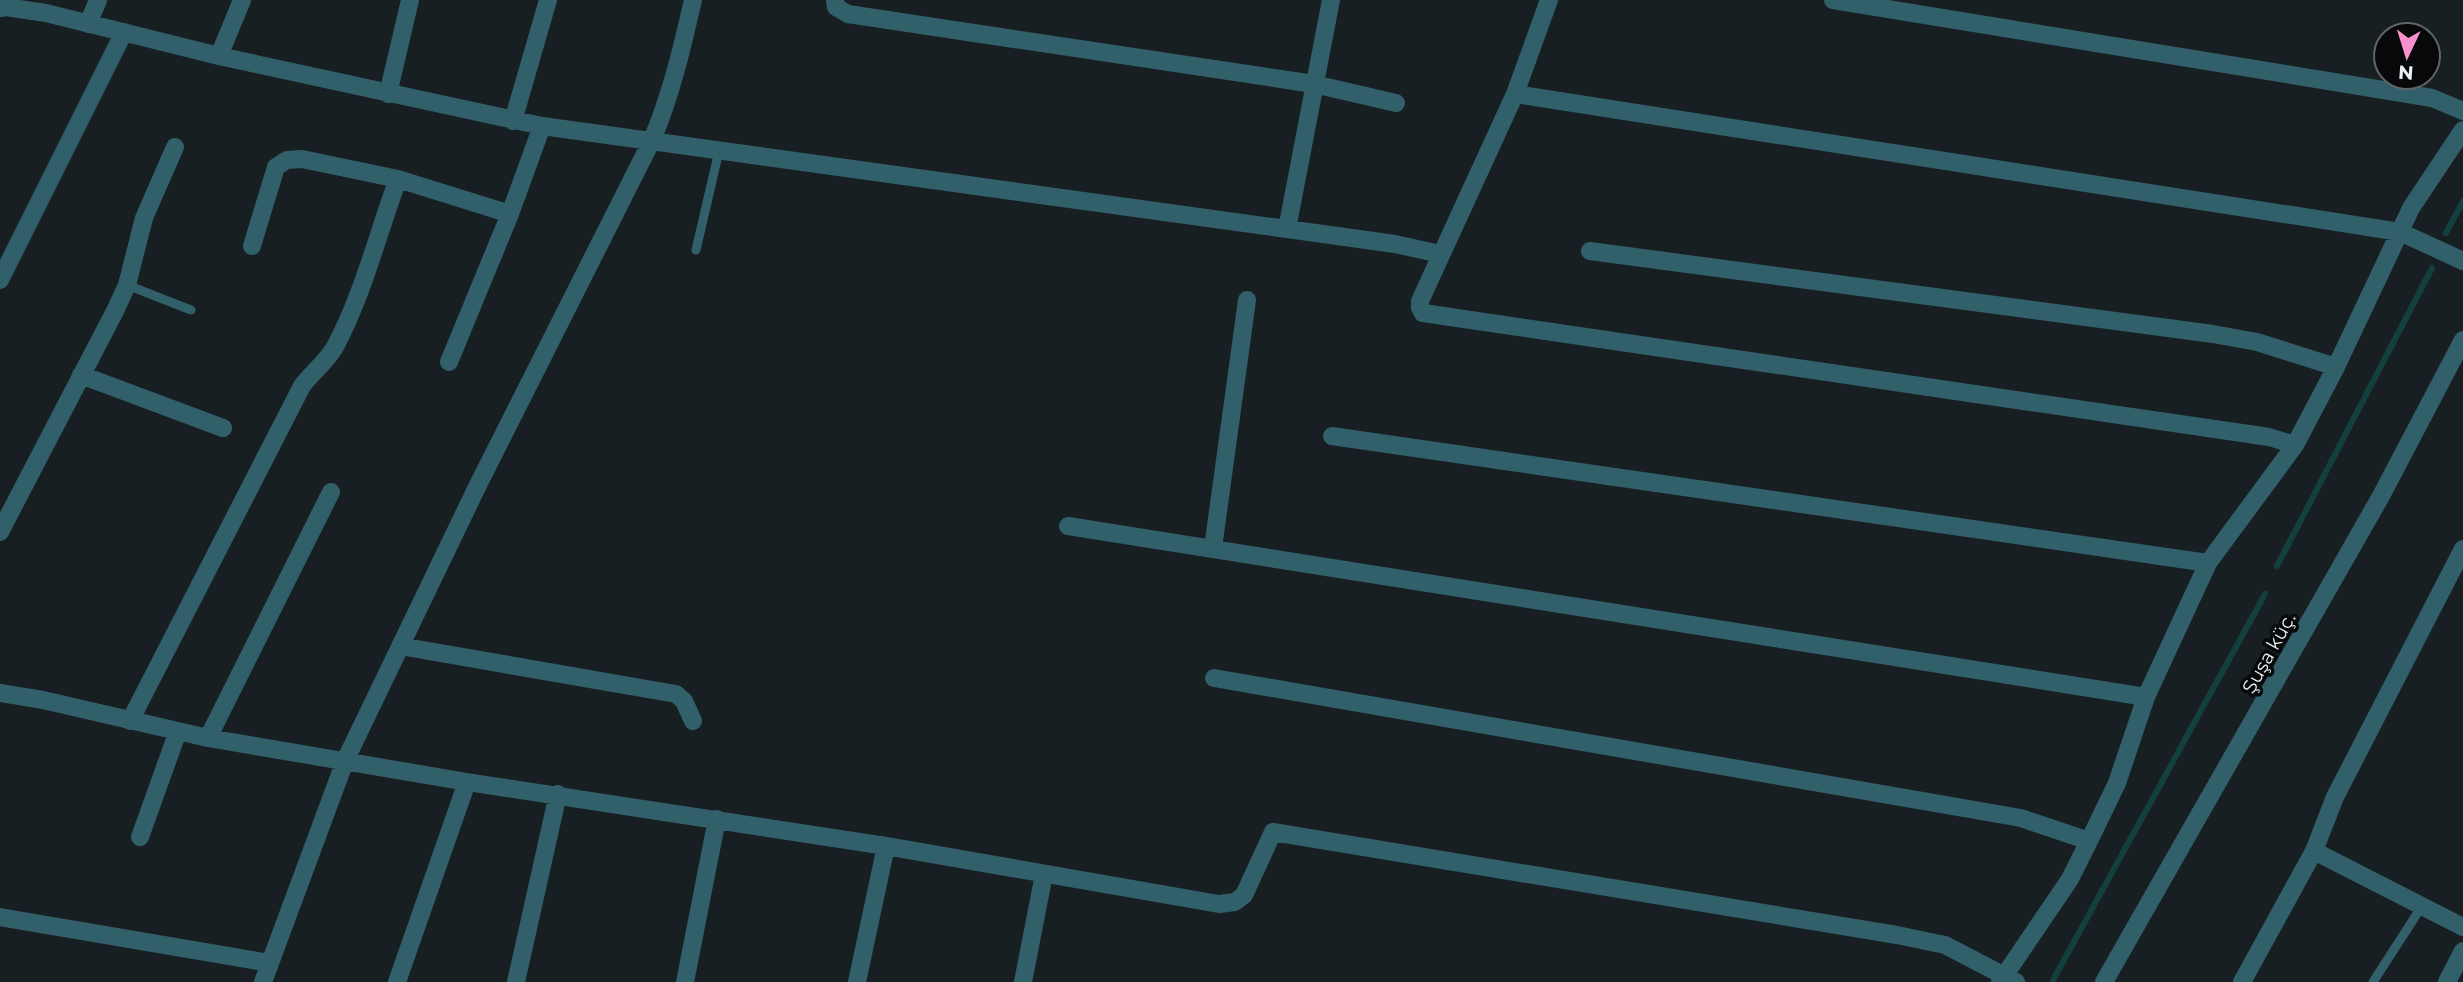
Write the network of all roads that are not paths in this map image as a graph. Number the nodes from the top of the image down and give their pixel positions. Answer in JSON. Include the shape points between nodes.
{"nodes":[{"id":1,"x":98,"y":0,"type":"edge"},
{"id":2,"x":242,"y":0,"type":"edge"},
{"id":3,"x":410,"y":0,"type":"edge"},
{"id":4,"x":548,"y":0,"type":"edge"},
{"id":5,"x":693,"y":0,"type":"edge"},
{"id":6,"x":835,"y":0,"type":"edge"},
{"id":7,"x":1331,"y":0,"type":"edge"},
{"id":8,"x":1549,"y":0,"type":"edge"},
{"id":9,"x":1833,"y":0,"type":"edge"},
{"id":10,"x":0,"y":8,"type":"edge"},
{"id":11,"x":88,"y":24,"type":"junction"},
{"id":12,"x":124,"y":32,"type":"junction"},
{"id":13,"x":219,"y":56,"type":"junction"},
{"id":14,"x":1314,"y":84,"type":"junction"},
{"id":15,"x":388,"y":94,"type":"junction"},
{"id":16,"x":1515,"y":94,"type":"junction"},
{"id":17,"x":1396,"y":103,"type":"dead end"},
{"id":18,"x":2463,"y":111,"type":"edge"},
{"id":19,"x":513,"y":121,"type":"junction"},
{"id":20,"x":542,"y":126,"type":"junction"},
{"id":21,"x":2463,"y":130,"type":"edge"},
{"id":22,"x":652,"y":141,"type":"junction"},
{"id":23,"x":175,"y":147,"type":"dead end"},
{"id":24,"x":719,"y":151,"type":"junction"},
{"id":25,"x":398,"y":179,"type":"junction"},
{"id":26,"x":510,"y":214,"type":"junction"},
{"id":27,"x":1287,"y":229,"type":"junction"},
{"id":28,"x":2400,"y":232,"type":"junction"},
{"id":29,"x":252,"y":246,"type":"dead end"},
{"id":30,"x":696,"y":250,"type":"dead end"},
{"id":31,"x":1590,"y":251,"type":"dead end"},
{"id":32,"x":1440,"y":254,"type":"junction"},
{"id":33,"x":2463,"y":261,"type":"edge"},
{"id":34,"x":0,"y":280,"type":"edge"},
{"id":35,"x":127,"y":285,"type":"junction"},
{"id":36,"x":1247,"y":300,"type":"dead end"},
{"id":37,"x":191,"y":310,"type":"dead end"},
{"id":38,"x":2463,"y":340,"type":"edge"},
{"id":39,"x":449,"y":362,"type":"dead end"},
{"id":40,"x":2336,"y":367,"type":"junction"},
{"id":41,"x":81,"y":375,"type":"junction"},
{"id":42,"x":223,"y":428,"type":"dead end"},
{"id":43,"x":1332,"y":436,"type":"dead end"},
{"id":44,"x":2295,"y":445,"type":"junction"},
{"id":45,"x":331,"y":492,"type":"dead end"},
{"id":46,"x":1068,"y":526,"type":"dead end"},
{"id":47,"x":0,"y":532,"type":"edge"},
{"id":48,"x":1213,"y":548,"type":"junction"},
{"id":49,"x":2463,"y":550,"type":"edge"},
{"id":50,"x":2208,"y":563,"type":"junction"},
{"id":51,"x":400,"y":646,"type":"junction"},
{"id":52,"x":1214,"y":678,"type":"dead end"},
{"id":53,"x":0,"y":693,"type":"edge"},
{"id":54,"x":2146,"y":698,"type":"junction"},
{"id":55,"x":130,"y":721,"type":"junction"},
{"id":56,"x":693,"y":721,"type":"dead end"},
{"id":57,"x":178,"y":732,"type":"junction"},
{"id":58,"x":208,"y":737,"type":"junction"},
{"id":59,"x":345,"y":761,"type":"junction"},
{"id":60,"x":467,"y":782,"type":"junction"},
{"id":61,"x":558,"y":794,"type":"junction"},
{"id":62,"x":718,"y":819,"type":"junction"},
{"id":63,"x":140,"y":836,"type":"dead end"},
{"id":64,"x":2089,"y":841,"type":"junction"},
{"id":65,"x":886,"y":846,"type":"junction"},
{"id":66,"x":2314,"y":850,"type":"junction"},
{"id":67,"x":1044,"y":874,"type":"junction"},
{"id":68,"x":2422,"y":906,"type":"junction"},
{"id":69,"x":0,"y":917,"type":"edge"},
{"id":70,"x":2463,"y":927,"type":"edge"},
{"id":71,"x":2463,"y":951,"type":"edge"},
{"id":72,"x":270,"y":963,"type":"junction"},
{"id":73,"x":2007,"y":979,"type":"edge"},
{"id":74,"x":263,"y":982,"type":"edge"},
{"id":75,"x":397,"y":982,"type":"edge"},
{"id":76,"x":516,"y":982,"type":"edge"},
{"id":77,"x":685,"y":982,"type":"edge"},
{"id":78,"x":857,"y":982,"type":"edge"},
{"id":79,"x":1023,"y":982,"type":"edge"},
{"id":80,"x":2104,"y":982,"type":"edge"},
{"id":81,"x":2242,"y":982,"type":"edge"},
{"id":82,"x":2373,"y":982,"type":"edge"},
{"id":83,"x":2447,"y":982,"type":"edge"}],
"edges":[{"from":1,"to":11,"type":"street"},
{"from":2,"to":13,"type":"street"},
{"from":3,"to":15,"type":"street"},
{"from":4,"to":19,"type":"street"},
{"from":5,"to":22,"type":"street","via":[[676,73]]},
{"from":6,"to":14,"type":"street","via":[[836,7],[848,13]]},
{"from":7,"to":14,"type":"street"},
{"from":8,"to":16,"type":"street"},
{"from":9,"to":18,"type":"street","via":[[2432,98]]},
{"from":10,"to":11,"type":"street"},
{"from":11,"to":12,"type":"street"},
{"from":12,"to":13,"type":"street"},
{"from":12,"to":34,"type":"street"},
{"from":13,"to":15,"type":"street"},
{"from":14,"to":17,"type":"street"},
{"from":14,"to":27,"type":"street"},
{"from":15,"to":19,"type":"street"},
{"from":16,"to":28,"type":"street"},
{"from":16,"to":32,"type":"street"},
{"from":19,"to":20,"type":"street"},
{"from":20,"to":22,"type":"street"},
{"from":20,"to":26,"type":"street"},
{"from":21,"to":28,"type":"street"},
{"from":22,"to":24,"type":"street"},
{"from":22,"to":51,"type":"street"},
{"from":23,"to":35,"type":"street","via":[[144,218]]},
{"from":24,"to":27,"type":"street"},
{"from":24,"to":30,"type":"lane"},
{"from":25,"to":26,"type":"street"},
{"from":25,"to":29,"type":"street","via":[[302,159],[287,160],[276,167]]},
{"from":25,"to":55,"type":"street","via":[[337,345],[302,386]]},
{"from":26,"to":39,"type":"street"},
{"from":27,"to":32,"type":"street","via":[[1419,247]]},
{"from":28,"to":33,"type":"street"},
{"from":28,"to":40,"type":"street"},
{"from":31,"to":40,"type":"street","via":[[2213,334],[2257,342]]},
{"from":32,"to":44,"type":"street","via":[[1420,301],[1423,313],[1432,316],[2269,437]]},
{"from":35,"to":37,"type":"lane"},
{"from":35,"to":41,"type":"street"},
{"from":36,"to":48,"type":"street"},
{"from":38,"to":80,"type":"street","name":"Şuşa küç.","via":[[2381,496]]},
{"from":40,"to":44,"type":"street"},
{"from":41,"to":42,"type":"street"},
{"from":41,"to":47,"type":"street"},
{"from":43,"to":50,"type":"street"},
{"from":44,"to":50,"type":"street"},
{"from":45,"to":58,"type":"street"},
{"from":46,"to":48,"type":"street"},
{"from":48,"to":54,"type":"street"},
{"from":49,"to":66,"type":"street","via":[[2335,797]]},
{"from":50,"to":54,"type":"street"},
{"from":51,"to":56,"type":"street","via":[[676,694]]},
{"from":51,"to":59,"type":"street"},
{"from":52,"to":64,"type":"street","via":[[2021,818]]},
{"from":53,"to":55,"type":"street"},
{"from":54,"to":64,"type":"street","via":[[2116,783]]},
{"from":55,"to":57,"type":"street"},
{"from":57,"to":58,"type":"street"},
{"from":57,"to":63,"type":"street"},
{"from":58,"to":59,"type":"street"},
{"from":59,"to":60,"type":"street"},
{"from":59,"to":72,"type":"street"},
{"from":60,"to":61,"type":"street"},
{"from":60,"to":75,"type":"street"},
{"from":61,"to":62,"type":"street"},
{"from":61,"to":76,"type":"street"},
{"from":62,"to":65,"type":"street"},
{"from":62,"to":77,"type":"street"},
{"from":64,"to":73,"type":"street"},
{"from":65,"to":67,"type":"street"},
{"from":65,"to":78,"type":"street"},
{"from":66,"to":68,"type":"street"},
{"from":66,"to":81,"type":"street"},
{"from":67,"to":73,"type":"street","via":[[1219,904],[1235,902],[1244,895],[1273,832],[1897,935],[1945,945]]},
{"from":67,"to":79,"type":"street"},
{"from":68,"to":70,"type":"street"},
{"from":68,"to":82,"type":"lane"},
{"from":69,"to":72,"type":"street"},
{"from":71,"to":83,"type":"street"},
{"from":72,"to":74,"type":"street"}]}
